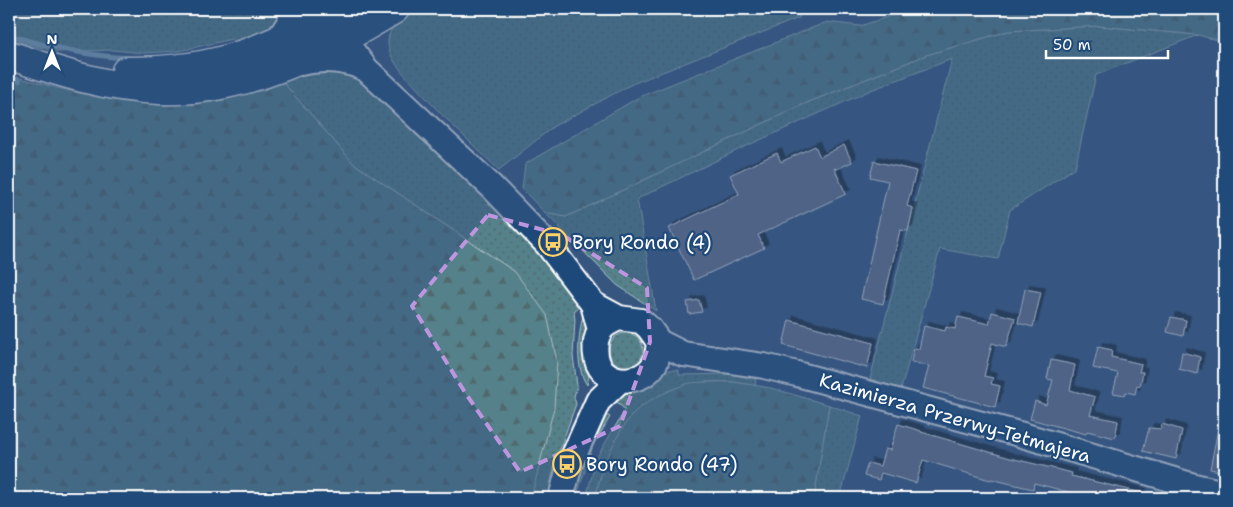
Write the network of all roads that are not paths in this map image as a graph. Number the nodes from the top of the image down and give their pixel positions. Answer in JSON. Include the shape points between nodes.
{"nodes":[{"id":1,"x":298,"y":9,"type":"edge"},
{"id":2,"x":395,"y":9,"type":"edge"},
{"id":3,"x":342,"y":17,"type":"edge"},
{"id":4,"x":278,"y":40,"type":"junction"},
{"id":5,"x":9,"y":54,"type":"edge"},
{"id":6,"x":288,"y":65,"type":"junction"},
{"id":7,"x":366,"y":69,"type":"junction"},
{"id":8,"x":437,"y":135,"type":"junction"},
{"id":9,"x":610,"y":324,"type":"junction"},
{"id":10,"x":657,"y":352,"type":"junction"},
{"id":11,"x":611,"y":375,"type":"junction"},
{"id":12,"x":1224,"y":493,"type":"edge"},
{"id":13,"x":561,"y":498,"type":"edge"}],
"edges":[{"from":1,"to":4,"type":"street"},
{"from":2,"to":3,"type":"main road"},
{"from":3,"to":4,"type":"main road"},
{"from":3,"to":6,"type":"main road"},
{"from":3,"to":7,"type":"street"},
{"from":3,"to":8,"type":"street"},
{"from":4,"to":5,"type":"main road","via":[[239,56],[161,71],[126,71]]},
{"from":5,"to":6,"type":"main road","via":[[56,72],[116,85],[162,90],[218,86]]},
{"from":6,"to":7,"type":"street","via":[[330,60]]},
{"from":7,"to":8,"type":"street"},
{"from":8,"to":9,"type":"street","via":[[536,232]]},
{"from":9,"to":10,"type":"street","via":[[630,318],[641,322],[649,328]]},
{"from":9,"to":11,"type":"street","via":[[595,349],[597,359]]},
{"from":10,"to":11,"type":"street","via":[[651,369],[643,376],[635,379]]},
{"from":10,"to":12,"type":"street","name":"Kazimierza Przerwy-Tetmajera","via":[[764,366],[797,374]]},
{"from":11,"to":13,"type":"street","via":[[570,464]]}]}
